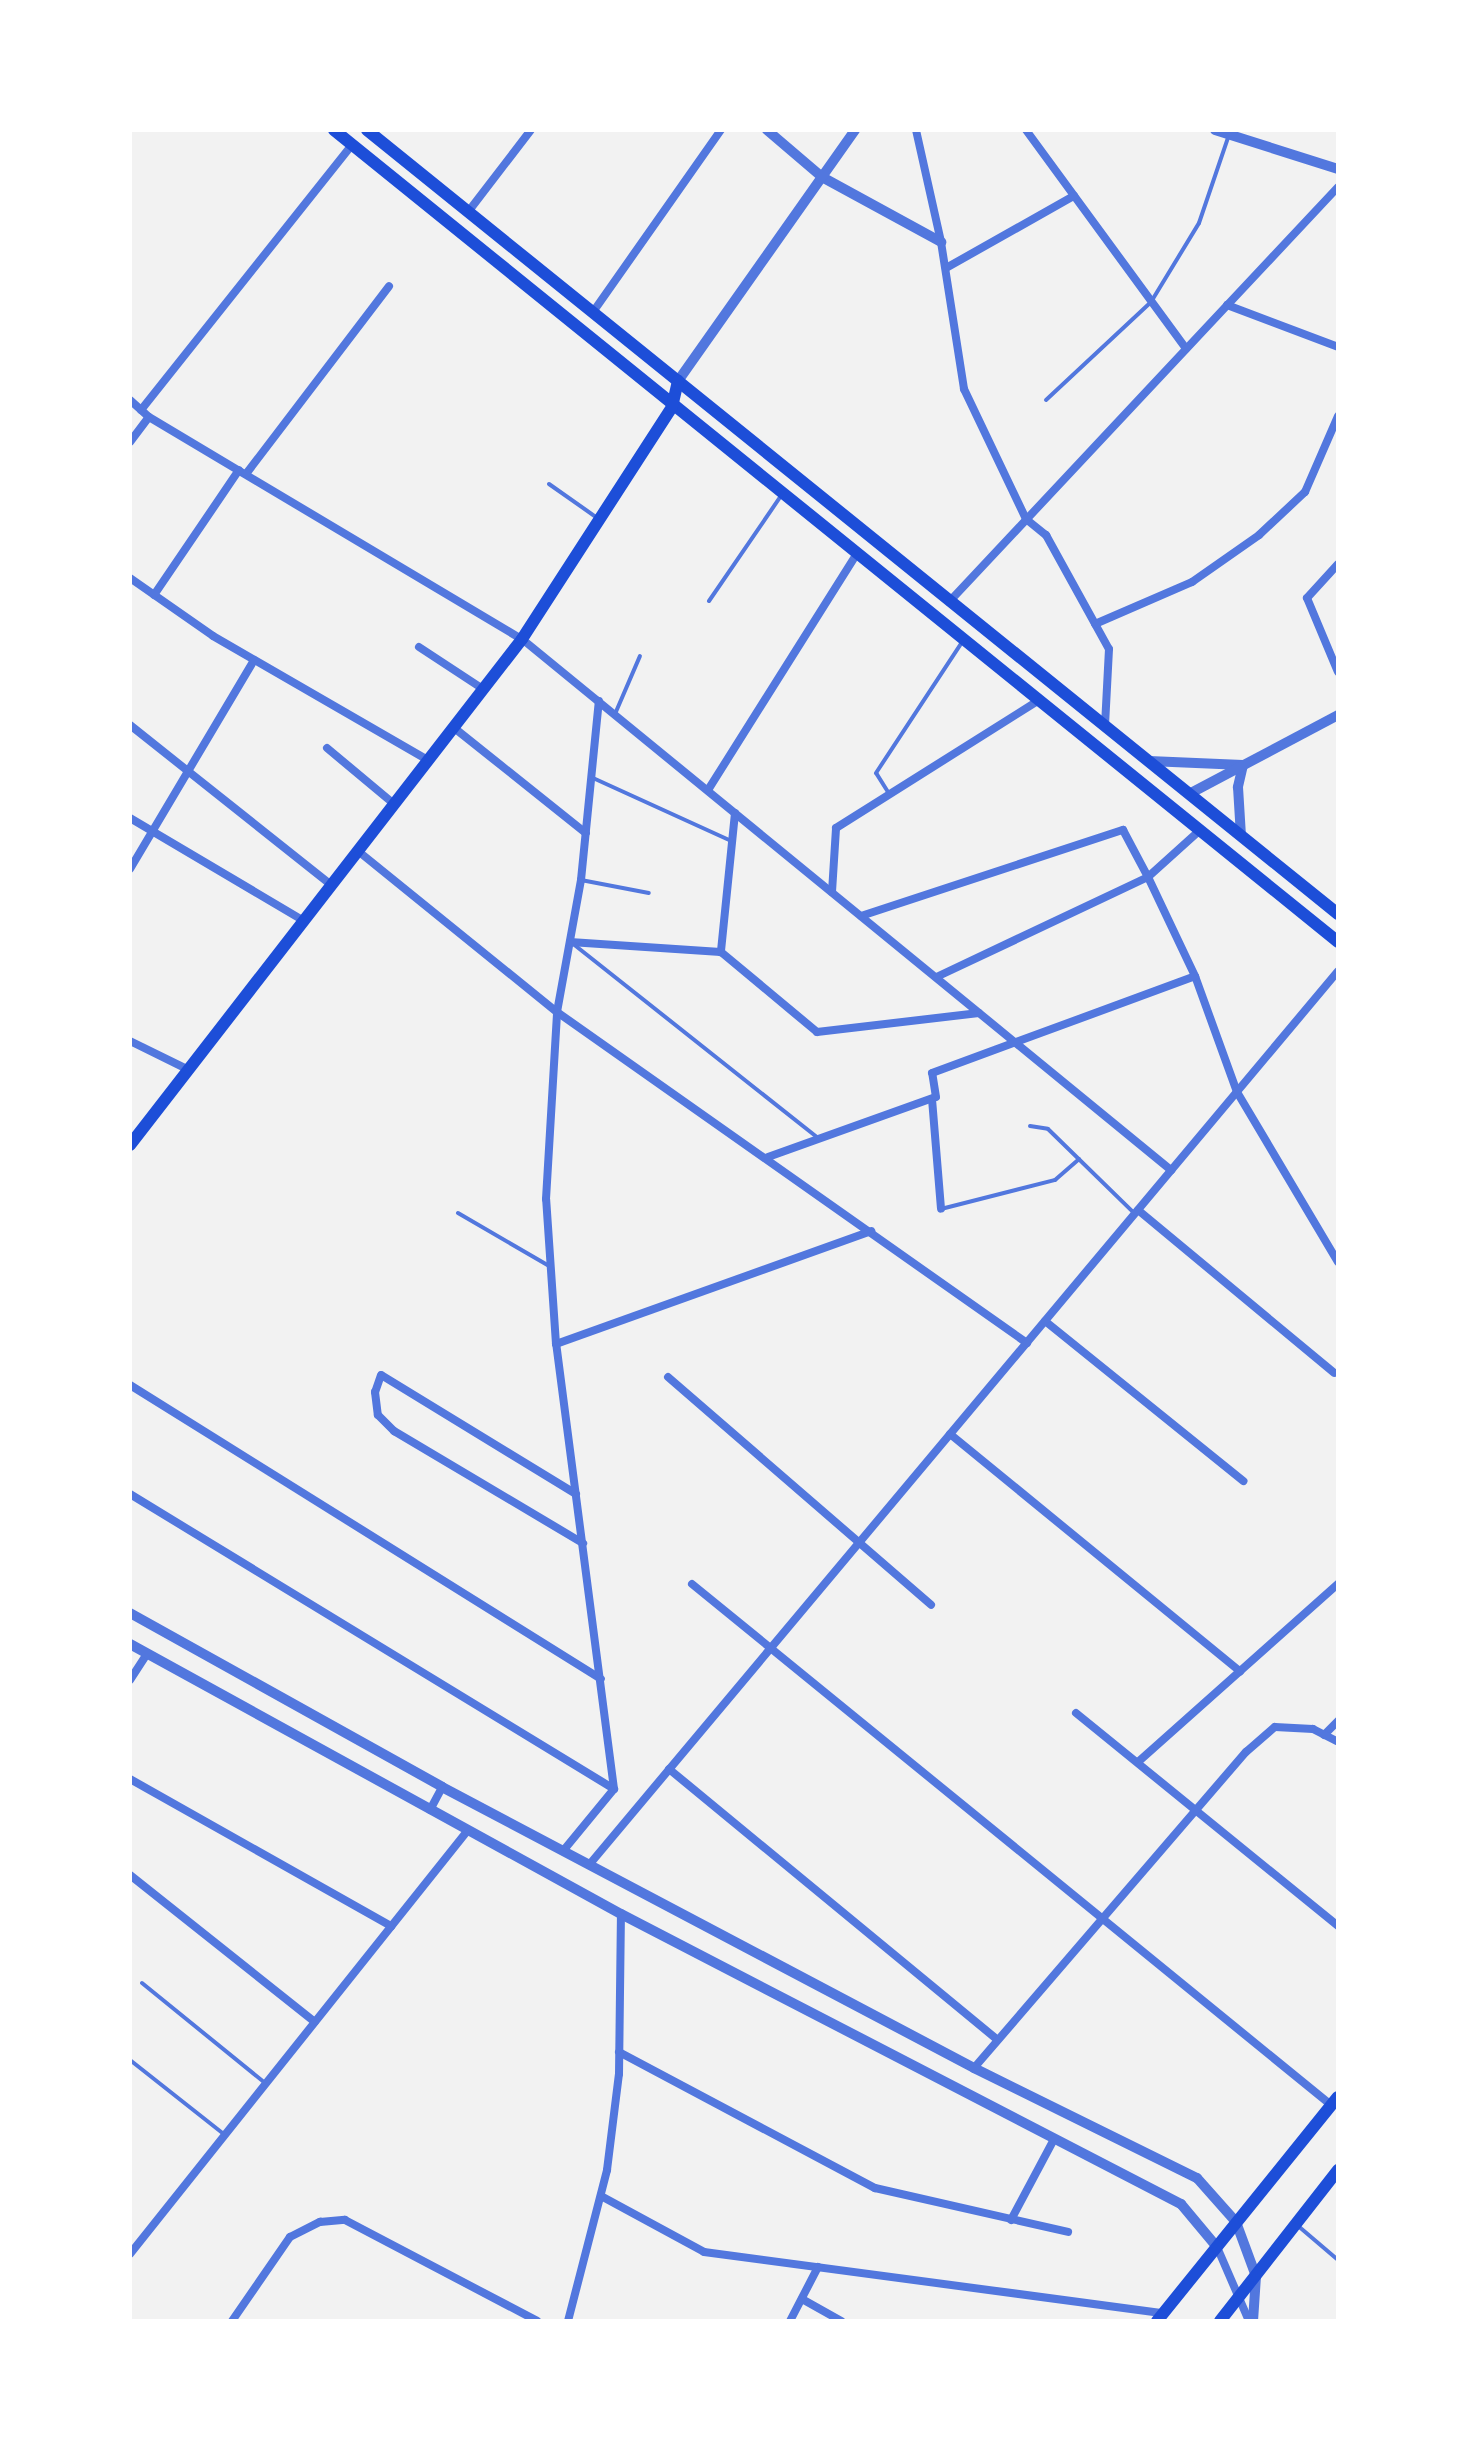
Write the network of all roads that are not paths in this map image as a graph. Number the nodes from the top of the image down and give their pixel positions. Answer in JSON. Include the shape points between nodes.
{"nodes":[{"id":1,"x":334,"y":130,"type":"edge"},
{"id":2,"x":367,"y":130,"type":"edge"},
{"id":3,"x":531,"y":130,"type":"edge"},
{"id":4,"x":721,"y":130,"type":"edge"},
{"id":5,"x":767,"y":130,"type":"edge"},
{"id":6,"x":855,"y":130,"type":"edge"},
{"id":7,"x":916,"y":130,"type":"edge"},
{"id":8,"x":1026,"y":130,"type":"edge"},
{"id":9,"x":1215,"y":130,"type":"edge"},
{"id":10,"x":1229,"y":134,"type":"junction"},
{"id":11,"x":352,"y":145,"type":"junction"},
{"id":12,"x":1338,"y":169,"type":"edge"},
{"id":13,"x":822,"y":177,"type":"junction"},
{"id":14,"x":1338,"y":187,"type":"edge"},
{"id":15,"x":1074,"y":196,"type":"junction"},
{"id":16,"x":468,"y":212,"type":"junction"},
{"id":17,"x":941,"y":242,"type":"junction"},
{"id":18,"x":946,"y":268,"type":"junction"},
{"id":19,"x":389,"y":286,"type":"dead end"},
{"id":20,"x":1151,"y":302,"type":"junction"},
{"id":21,"x":1227,"y":305,"type":"junction"},
{"id":22,"x":593,"y":312,"type":"junction"},
{"id":23,"x":1338,"y":347,"type":"edge"},
{"id":24,"x":1186,"y":349,"type":"junction"},
{"id":25,"x":678,"y":381,"type":"junction"},
{"id":26,"x":130,"y":400,"type":"edge"},
{"id":27,"x":1046,"y":400,"type":"dead end"},
{"id":28,"x":672,"y":407,"type":"junction"},
{"id":29,"x":141,"y":410,"type":"junction"},
{"id":30,"x":1338,"y":416,"type":"edge"},
{"id":31,"x":149,"y":417,"type":"junction"},
{"id":32,"x":130,"y":442,"type":"edge"},
{"id":33,"x":242,"y":472,"type":"junction"},
{"id":34,"x":549,"y":484,"type":"dead end"},
{"id":35,"x":783,"y":494,"type":"junction"},
{"id":36,"x":599,"y":519,"type":"junction"},
{"id":37,"x":1026,"y":519,"type":"junction"},
{"id":38,"x":857,"y":553,"type":"junction"},
{"id":39,"x":1338,"y":564,"type":"edge"},
{"id":40,"x":130,"y":578,"type":"edge"},
{"id":41,"x":154,"y":595,"type":"junction"},
{"id":42,"x":709,"y":601,"type":"dead end"},
{"id":43,"x":949,"y":602,"type":"junction"},
{"id":44,"x":934,"y":618,"type":"junction"},
{"id":45,"x":1095,"y":624,"type":"junction"},
{"id":46,"x":522,"y":639,"type":"junction"},
{"id":47,"x":963,"y":641,"type":"junction"},
{"id":48,"x":419,"y":647,"type":"dead end"},
{"id":49,"x":640,"y":656,"type":"dead end"},
{"id":50,"x":254,"y":660,"type":"junction"},
{"id":51,"x":1338,"y":672,"type":"edge"},
{"id":52,"x":483,"y":689,"type":"junction"},
{"id":53,"x":599,"y":701,"type":"junction"},
{"id":54,"x":1038,"y":701,"type":"junction"},
{"id":55,"x":615,"y":714,"type":"junction"},
{"id":56,"x":1338,"y":715,"type":"edge"},
{"id":57,"x":130,"y":725,"type":"edge"},
{"id":58,"x":1105,"y":726,"type":"junction"},
{"id":59,"x":453,"y":727,"type":"junction"},
{"id":60,"x":327,"y":748,"type":"dead end"},
{"id":61,"x":428,"y":760,"type":"junction"},
{"id":62,"x":1149,"y":761,"type":"junction"},
{"id":63,"x":1243,"y":765,"type":"junction"},
{"id":64,"x":187,"y":770,"type":"junction"},
{"id":65,"x":591,"y":777,"type":"junction"},
{"id":66,"x":708,"y":790,"type":"junction"},
{"id":67,"x":889,"y":794,"type":"junction"},
{"id":68,"x":1189,"y":794,"type":"junction"},
{"id":69,"x":394,"y":804,"type":"junction"},
{"id":70,"x":735,"y":813,"type":"junction"},
{"id":71,"x":130,"y":818,"type":"edge"},
{"id":72,"x":1199,"y":831,"type":"junction"},
{"id":73,"x":152,"y":832,"type":"junction"},
{"id":74,"x":586,"y":833,"type":"junction"},
{"id":75,"x":1241,"y":836,"type":"junction"},
{"id":76,"x":732,"y":842,"type":"junction"},
{"id":77,"x":358,"y":851,"type":"junction"},
{"id":78,"x":130,"y":869,"type":"edge"},
{"id":79,"x":1148,"y":877,"type":"junction"},
{"id":80,"x":581,"y":880,"type":"junction"},
{"id":81,"x":331,"y":885,"type":"junction"},
{"id":82,"x":832,"y":892,"type":"junction"},
{"id":83,"x":649,"y":893,"type":"dead end"},
{"id":84,"x":1338,"y":914,"type":"edge"},
{"id":85,"x":861,"y":916,"type":"junction"},
{"id":86,"x":304,"y":921,"type":"junction"},
{"id":87,"x":570,"y":942,"type":"junction"},
{"id":88,"x":1338,"y":942,"type":"edge"},
{"id":89,"x":721,"y":952,"type":"junction"},
{"id":90,"x":1338,"y":971,"type":"edge"},
{"id":91,"x":1195,"y":976,"type":"junction"},
{"id":92,"x":936,"y":977,"type":"junction"},
{"id":93,"x":557,"y":1012,"type":"junction"},
{"id":94,"x":979,"y":1013,"type":"junction"},
{"id":95,"x":130,"y":1041,"type":"edge"},
{"id":96,"x":1013,"y":1041,"type":"junction"},
{"id":97,"x":189,"y":1070,"type":"junction"},
{"id":98,"x":1237,"y":1092,"type":"junction"},
{"id":99,"x":932,"y":1099,"type":"junction"},
{"id":100,"x":1030,"y":1126,"type":"dead end"},
{"id":101,"x":818,"y":1138,"type":"junction"},
{"id":102,"x":130,"y":1145,"type":"edge"},
{"id":103,"x":768,"y":1157,"type":"junction"},
{"id":104,"x":1079,"y":1159,"type":"junction"},
{"id":105,"x":1171,"y":1170,"type":"junction"},
{"id":106,"x":941,"y":1209,"type":"joint"},
{"id":107,"x":1136,"y":1212,"type":"junction"},
{"id":108,"x":458,"y":1213,"type":"dead end"},
{"id":109,"x":871,"y":1231,"type":"junction"},
{"id":110,"x":1338,"y":1262,"type":"edge"},
{"id":111,"x":549,"y":1266,"type":"junction"},
{"id":112,"x":1045,"y":1321,"type":"junction"},
{"id":113,"x":1027,"y":1343,"type":"junction"},
{"id":114,"x":556,"y":1344,"type":"junction"},
{"id":115,"x":1334,"y":1373,"type":"dead end"},
{"id":116,"x":668,"y":1377,"type":"dead end"},
{"id":117,"x":130,"y":1385,"type":"edge"},
{"id":118,"x":950,"y":1434,"type":"junction"},
{"id":119,"x":1243,"y":1481,"type":"dead end"},
{"id":120,"x":130,"y":1494,"type":"edge"},
{"id":121,"x":576,"y":1494,"type":"junction"},
{"id":122,"x":860,"y":1542,"type":"junction"},
{"id":123,"x":583,"y":1543,"type":"junction"},
{"id":124,"x":692,"y":1584,"type":"dead end"},
{"id":125,"x":1338,"y":1584,"type":"edge"},
{"id":126,"x":931,"y":1605,"type":"dead end"},
{"id":127,"x":130,"y":1613,"type":"edge"},
{"id":128,"x":130,"y":1644,"type":"edge"},
{"id":129,"x":771,"y":1649,"type":"junction"},
{"id":130,"x":147,"y":1654,"type":"junction"},
{"id":131,"x":1240,"y":1671,"type":"junction"},
{"id":132,"x":601,"y":1679,"type":"junction"},
{"id":133,"x":130,"y":1680,"type":"edge"},
{"id":134,"x":1076,"y":1713,"type":"dead end"},
{"id":135,"x":1338,"y":1721,"type":"edge"},
{"id":136,"x":1324,"y":1735,"type":"junction"},
{"id":137,"x":1338,"y":1742,"type":"edge"},
{"id":138,"x":1138,"y":1762,"type":"junction"},
{"id":139,"x":669,"y":1769,"type":"junction"},
{"id":140,"x":130,"y":1779,"type":"edge"},
{"id":141,"x":442,"y":1787,"type":"junction"},
{"id":142,"x":614,"y":1789,"type":"junction"},
{"id":143,"x":1195,"y":1808,"type":"junction"},
{"id":144,"x":430,"y":1810,"type":"junction"},
{"id":145,"x":468,"y":1830,"type":"junction"},
{"id":146,"x":563,"y":1851,"type":"junction"},
{"id":147,"x":589,"y":1865,"type":"junction"},
{"id":148,"x":130,"y":1875,"type":"edge"},
{"id":149,"x":621,"y":1914,"type":"junction"},
{"id":150,"x":1102,"y":1918,"type":"junction"},
{"id":151,"x":391,"y":1926,"type":"junction"},
{"id":152,"x":1338,"y":1926,"type":"edge"},
{"id":153,"x":142,"y":1983,"type":"dead end"},
{"id":154,"x":315,"y":2022,"type":"junction"},
{"id":155,"x":997,"y":2039,"type":"junction"},
{"id":156,"x":619,"y":2052,"type":"junction"},
{"id":157,"x":130,"y":2060,"type":"edge"},
{"id":158,"x":974,"y":2068,"type":"junction"},
{"id":159,"x":266,"y":2084,"type":"junction"},
{"id":160,"x":1335,"y":2101,"type":"edge"},
{"id":161,"x":225,"y":2135,"type":"junction"},
{"id":162,"x":1054,"y":2139,"type":"junction"},
{"id":163,"x":1338,"y":2170,"type":"edge"},
{"id":164,"x":601,"y":2196,"type":"junction"},
{"id":165,"x":1011,"y":2220,"type":"junction"},
{"id":166,"x":1236,"y":2222,"type":"junction"},
{"id":167,"x":1295,"y":2223,"type":"junction"},
{"id":168,"x":1068,"y":2232,"type":"dead end"},
{"id":169,"x":1217,"y":2247,"type":"junction"},
{"id":170,"x":130,"y":2254,"type":"edge"},
{"id":171,"x":1338,"y":2260,"type":"edge"},
{"id":172,"x":818,"y":2267,"type":"junction"},
{"id":173,"x":1256,"y":2276,"type":"junction"},
{"id":174,"x":1240,"y":2297,"type":"junction"},
{"id":175,"x":802,"y":2299,"type":"junction"},
{"id":176,"x":1160,"y":2317,"type":"edge"},
{"id":177,"x":232,"y":2321,"type":"edge"},
{"id":178,"x":537,"y":2321,"type":"edge"},
{"id":179,"x":568,"y":2321,"type":"edge"},
{"id":180,"x":790,"y":2321,"type":"edge"},
{"id":181,"x":841,"y":2321,"type":"edge"},
{"id":182,"x":1220,"y":2321,"type":"edge"},
{"id":183,"x":1251,"y":2321,"type":"edge"}],
"edges":[{"from":1,"to":11,"type":"main road"},
{"from":2,"to":16,"type":"main road"},
{"from":3,"to":16,"type":"street"},
{"from":4,"to":22,"type":"street"},
{"from":5,"to":13,"type":"street"},
{"from":6,"to":13,"type":"street"},
{"from":7,"to":17,"type":"street"},
{"from":8,"to":15,"type":"street"},
{"from":9,"to":10,"type":"street"},
{"from":10,"to":12,"type":"street"},
{"from":10,"to":20,"type":"lane","via":[[1199,223]]},
{"from":11,"to":28,"type":"main road"},
{"from":11,"to":29,"type":"street"},
{"from":13,"to":17,"type":"street"},
{"from":13,"to":25,"type":"street"},
{"from":14,"to":21,"type":"street"},
{"from":15,"to":18,"type":"street"},
{"from":15,"to":20,"type":"street"},
{"from":16,"to":22,"type":"main road"},
{"from":17,"to":18,"type":"street"},
{"from":18,"to":37,"type":"street","via":[[964,389]]},
{"from":19,"to":33,"type":"street"},
{"from":20,"to":24,"type":"street"},
{"from":20,"to":27,"type":"lane"},
{"from":21,"to":23,"type":"street"},
{"from":21,"to":24,"type":"street"},
{"from":22,"to":25,"type":"main road"},
{"from":24,"to":37,"type":"street"},
{"from":25,"to":28,"type":"main road"},
{"from":25,"to":43,"type":"main road"},
{"from":26,"to":29,"type":"street"},
{"from":28,"to":35,"type":"main road"},
{"from":28,"to":36,"type":"main road"},
{"from":29,"to":31,"type":"street"},
{"from":30,"to":45,"type":"street","via":[[1305,492],[1259,535],[1192,582]]},
{"from":31,"to":32,"type":"street"},
{"from":31,"to":33,"type":"street"},
{"from":33,"to":41,"type":"street"},
{"from":33,"to":46,"type":"street"},
{"from":34,"to":36,"type":"lane"},
{"from":35,"to":38,"type":"main road"},
{"from":35,"to":42,"type":"lane"},
{"from":36,"to":46,"type":"main road"},
{"from":37,"to":43,"type":"street"},
{"from":37,"to":45,"type":"street","via":[[1046,535]]},
{"from":38,"to":44,"type":"main road"},
{"from":38,"to":66,"type":"street"},
{"from":39,"to":51,"type":"street","via":[[1307,598]]},
{"from":40,"to":41,"type":"street"},
{"from":41,"to":50,"type":"street"},
{"from":43,"to":44,"type":"main road"},
{"from":43,"to":58,"type":"main road"},
{"from":44,"to":47,"type":"main road"},
{"from":45,"to":58,"type":"street","via":[[1109,649]]},
{"from":46,"to":52,"type":"main road"},
{"from":46,"to":53,"type":"street"},
{"from":47,"to":54,"type":"main road"},
{"from":47,"to":67,"type":"lane","via":[[876,773]]},
{"from":48,"to":52,"type":"street"},
{"from":49,"to":55,"type":"lane"},
{"from":50,"to":61,"type":"street"},
{"from":50,"to":64,"type":"street"},
{"from":52,"to":59,"type":"main road"},
{"from":53,"to":55,"type":"street"},
{"from":53,"to":65,"type":"street"},
{"from":54,"to":67,"type":"street"},
{"from":54,"to":72,"type":"main road"},
{"from":55,"to":66,"type":"street"},
{"from":56,"to":63,"type":"street"},
{"from":57,"to":64,"type":"street"},
{"from":58,"to":62,"type":"main road"},
{"from":59,"to":61,"type":"main road"},
{"from":59,"to":74,"type":"street"},
{"from":60,"to":69,"type":"street"},
{"from":61,"to":69,"type":"main road"},
{"from":62,"to":63,"type":"street"},
{"from":62,"to":68,"type":"main road"},
{"from":63,"to":68,"type":"street"},
{"from":63,"to":75,"type":"street","via":[[1238,787]]},
{"from":64,"to":73,"type":"street"},
{"from":64,"to":81,"type":"street"},
{"from":65,"to":74,"type":"street"},
{"from":65,"to":76,"type":"lane"},
{"from":66,"to":70,"type":"street"},
{"from":67,"to":82,"type":"street","via":[[836,828]]},
{"from":68,"to":75,"type":"main road"},
{"from":69,"to":77,"type":"main road"},
{"from":70,"to":76,"type":"street"},
{"from":70,"to":82,"type":"street"},
{"from":71,"to":73,"type":"street"},
{"from":72,"to":79,"type":"street"},
{"from":72,"to":88,"type":"main road"},
{"from":73,"to":78,"type":"street"},
{"from":73,"to":86,"type":"street"},
{"from":74,"to":80,"type":"street"},
{"from":75,"to":84,"type":"main road"},
{"from":76,"to":89,"type":"street"},
{"from":77,"to":81,"type":"main road"},
{"from":77,"to":93,"type":"street"},
{"from":79,"to":85,"type":"street","via":[[1123,830]]},
{"from":79,"to":91,"type":"street"},
{"from":79,"to":92,"type":"street"},
{"from":80,"to":83,"type":"lane"},
{"from":80,"to":87,"type":"street"},
{"from":81,"to":86,"type":"main road"},
{"from":82,"to":85,"type":"street"},
{"from":85,"to":92,"type":"street"},
{"from":86,"to":97,"type":"main road"},
{"from":87,"to":89,"type":"street"},
{"from":87,"to":93,"type":"street"},
{"from":87,"to":101,"type":"lane"},
{"from":89,"to":94,"type":"street","via":[[817,1032]]},
{"from":90,"to":98,"type":"street"},
{"from":91,"to":96,"type":"street"},
{"from":91,"to":98,"type":"street"},
{"from":92,"to":94,"type":"street"},
{"from":93,"to":103,"type":"street"},
{"from":93,"to":111,"type":"street","via":[[546,1199]]},
{"from":94,"to":96,"type":"street"},
{"from":95,"to":97,"type":"street"},
{"from":96,"to":99,"type":"street","via":[[932,1073]]},
{"from":96,"to":105,"type":"street"},
{"from":97,"to":102,"type":"main road"},
{"from":98,"to":105,"type":"street"},
{"from":98,"to":110,"type":"street"},
{"from":99,"to":101,"type":"street"},
{"from":99,"to":106,"type":"street"},
{"from":100,"to":104,"type":"lane","via":[[1048,1129]]},
{"from":101,"to":103,"type":"street"},
{"from":103,"to":109,"type":"street"},
{"from":104,"to":106,"type":"lane","via":[[1055,1180]]},
{"from":104,"to":107,"type":"lane"},
{"from":105,"to":107,"type":"street"},
{"from":107,"to":112,"type":"street"},
{"from":107,"to":115,"type":"street"},
{"from":108,"to":111,"type":"lane"},
{"from":109,"to":113,"type":"street"},
{"from":109,"to":114,"type":"street"},
{"from":111,"to":114,"type":"street"},
{"from":112,"to":113,"type":"street"},
{"from":112,"to":119,"type":"street"},
{"from":113,"to":118,"type":"street"},
{"from":114,"to":121,"type":"street"},
{"from":116,"to":122,"type":"street"},
{"from":117,"to":132,"type":"street"},
{"from":118,"to":122,"type":"street"},
{"from":118,"to":131,"type":"street"},
{"from":120,"to":142,"type":"street"},
{"from":121,"to":123,"type":"street"},
{"from":121,"to":123,"type":"street","via":[[381,1375],[375,1392],[378,1415],[394,1431]]},
{"from":122,"to":126,"type":"street"},
{"from":122,"to":129,"type":"street"},
{"from":123,"to":132,"type":"street"},
{"from":124,"to":129,"type":"street"},
{"from":125,"to":131,"type":"street"},
{"from":127,"to":141,"type":"street"},
{"from":128,"to":130,"type":"street"},
{"from":129,"to":139,"type":"street"},
{"from":129,"to":150,"type":"street"},
{"from":130,"to":133,"type":"street"},
{"from":130,"to":144,"type":"street"},
{"from":131,"to":138,"type":"street"},
{"from":132,"to":142,"type":"street"},
{"from":134,"to":138,"type":"street"},
{"from":135,"to":136,"type":"street"},
{"from":136,"to":137,"type":"street"},
{"from":136,"to":143,"type":"street","via":[[1313,1729],[1275,1727]]},
{"from":138,"to":143,"type":"street"},
{"from":139,"to":147,"type":"street"},
{"from":139,"to":155,"type":"street"},
{"from":140,"to":151,"type":"street"},
{"from":141,"to":144,"type":"street"},
{"from":141,"to":146,"type":"street"},
{"from":142,"to":146,"type":"street"},
{"from":143,"to":150,"type":"street"},
{"from":143,"to":152,"type":"street"},
{"from":144,"to":145,"type":"street"},
{"from":145,"to":149,"type":"street"},
{"from":145,"to":151,"type":"street"},
{"from":146,"to":147,"type":"street"},
{"from":147,"to":158,"type":"street"},
{"from":148,"to":154,"type":"street"},
{"from":149,"to":156,"type":"street"},
{"from":149,"to":162,"type":"street"},
{"from":150,"to":155,"type":"street"},
{"from":150,"to":160,"type":"street"},
{"from":151,"to":154,"type":"street"},
{"from":153,"to":159,"type":"lane"},
{"from":154,"to":159,"type":"street"},
{"from":155,"to":158,"type":"street"},
{"from":156,"to":164,"type":"street"},
{"from":156,"to":165,"type":"street","via":[[875,2188]]},
{"from":157,"to":161,"type":"lane"},
{"from":158,"to":166,"type":"street","via":[[1197,2178]]},
{"from":159,"to":161,"type":"street"},
{"from":160,"to":166,"type":"main road"},
{"from":161,"to":170,"type":"street"},
{"from":162,"to":165,"type":"street"},
{"from":162,"to":169,"type":"street","via":[[1181,2204]]},
{"from":163,"to":167,"type":"main road"},
{"from":164,"to":172,"type":"street","via":[[704,2252]]},
{"from":164,"to":179,"type":"street"},
{"from":165,"to":168,"type":"street"},
{"from":166,"to":169,"type":"main road"},
{"from":166,"to":173,"type":"street"},
{"from":167,"to":171,"type":"lane"},
{"from":167,"to":173,"type":"main road"},
{"from":169,"to":174,"type":"street"},
{"from":169,"to":176,"type":"main road"},
{"from":172,"to":175,"type":"street"},
{"from":172,"to":176,"type":"street"},
{"from":173,"to":174,"type":"main road"},
{"from":173,"to":183,"type":"street"},
{"from":174,"to":182,"type":"main road"},
{"from":174,"to":183,"type":"street"},
{"from":175,"to":180,"type":"street"},
{"from":175,"to":181,"type":"street"},
{"from":177,"to":178,"type":"street","via":[[290,2237],[320,2222],[345,2220]]}]}
